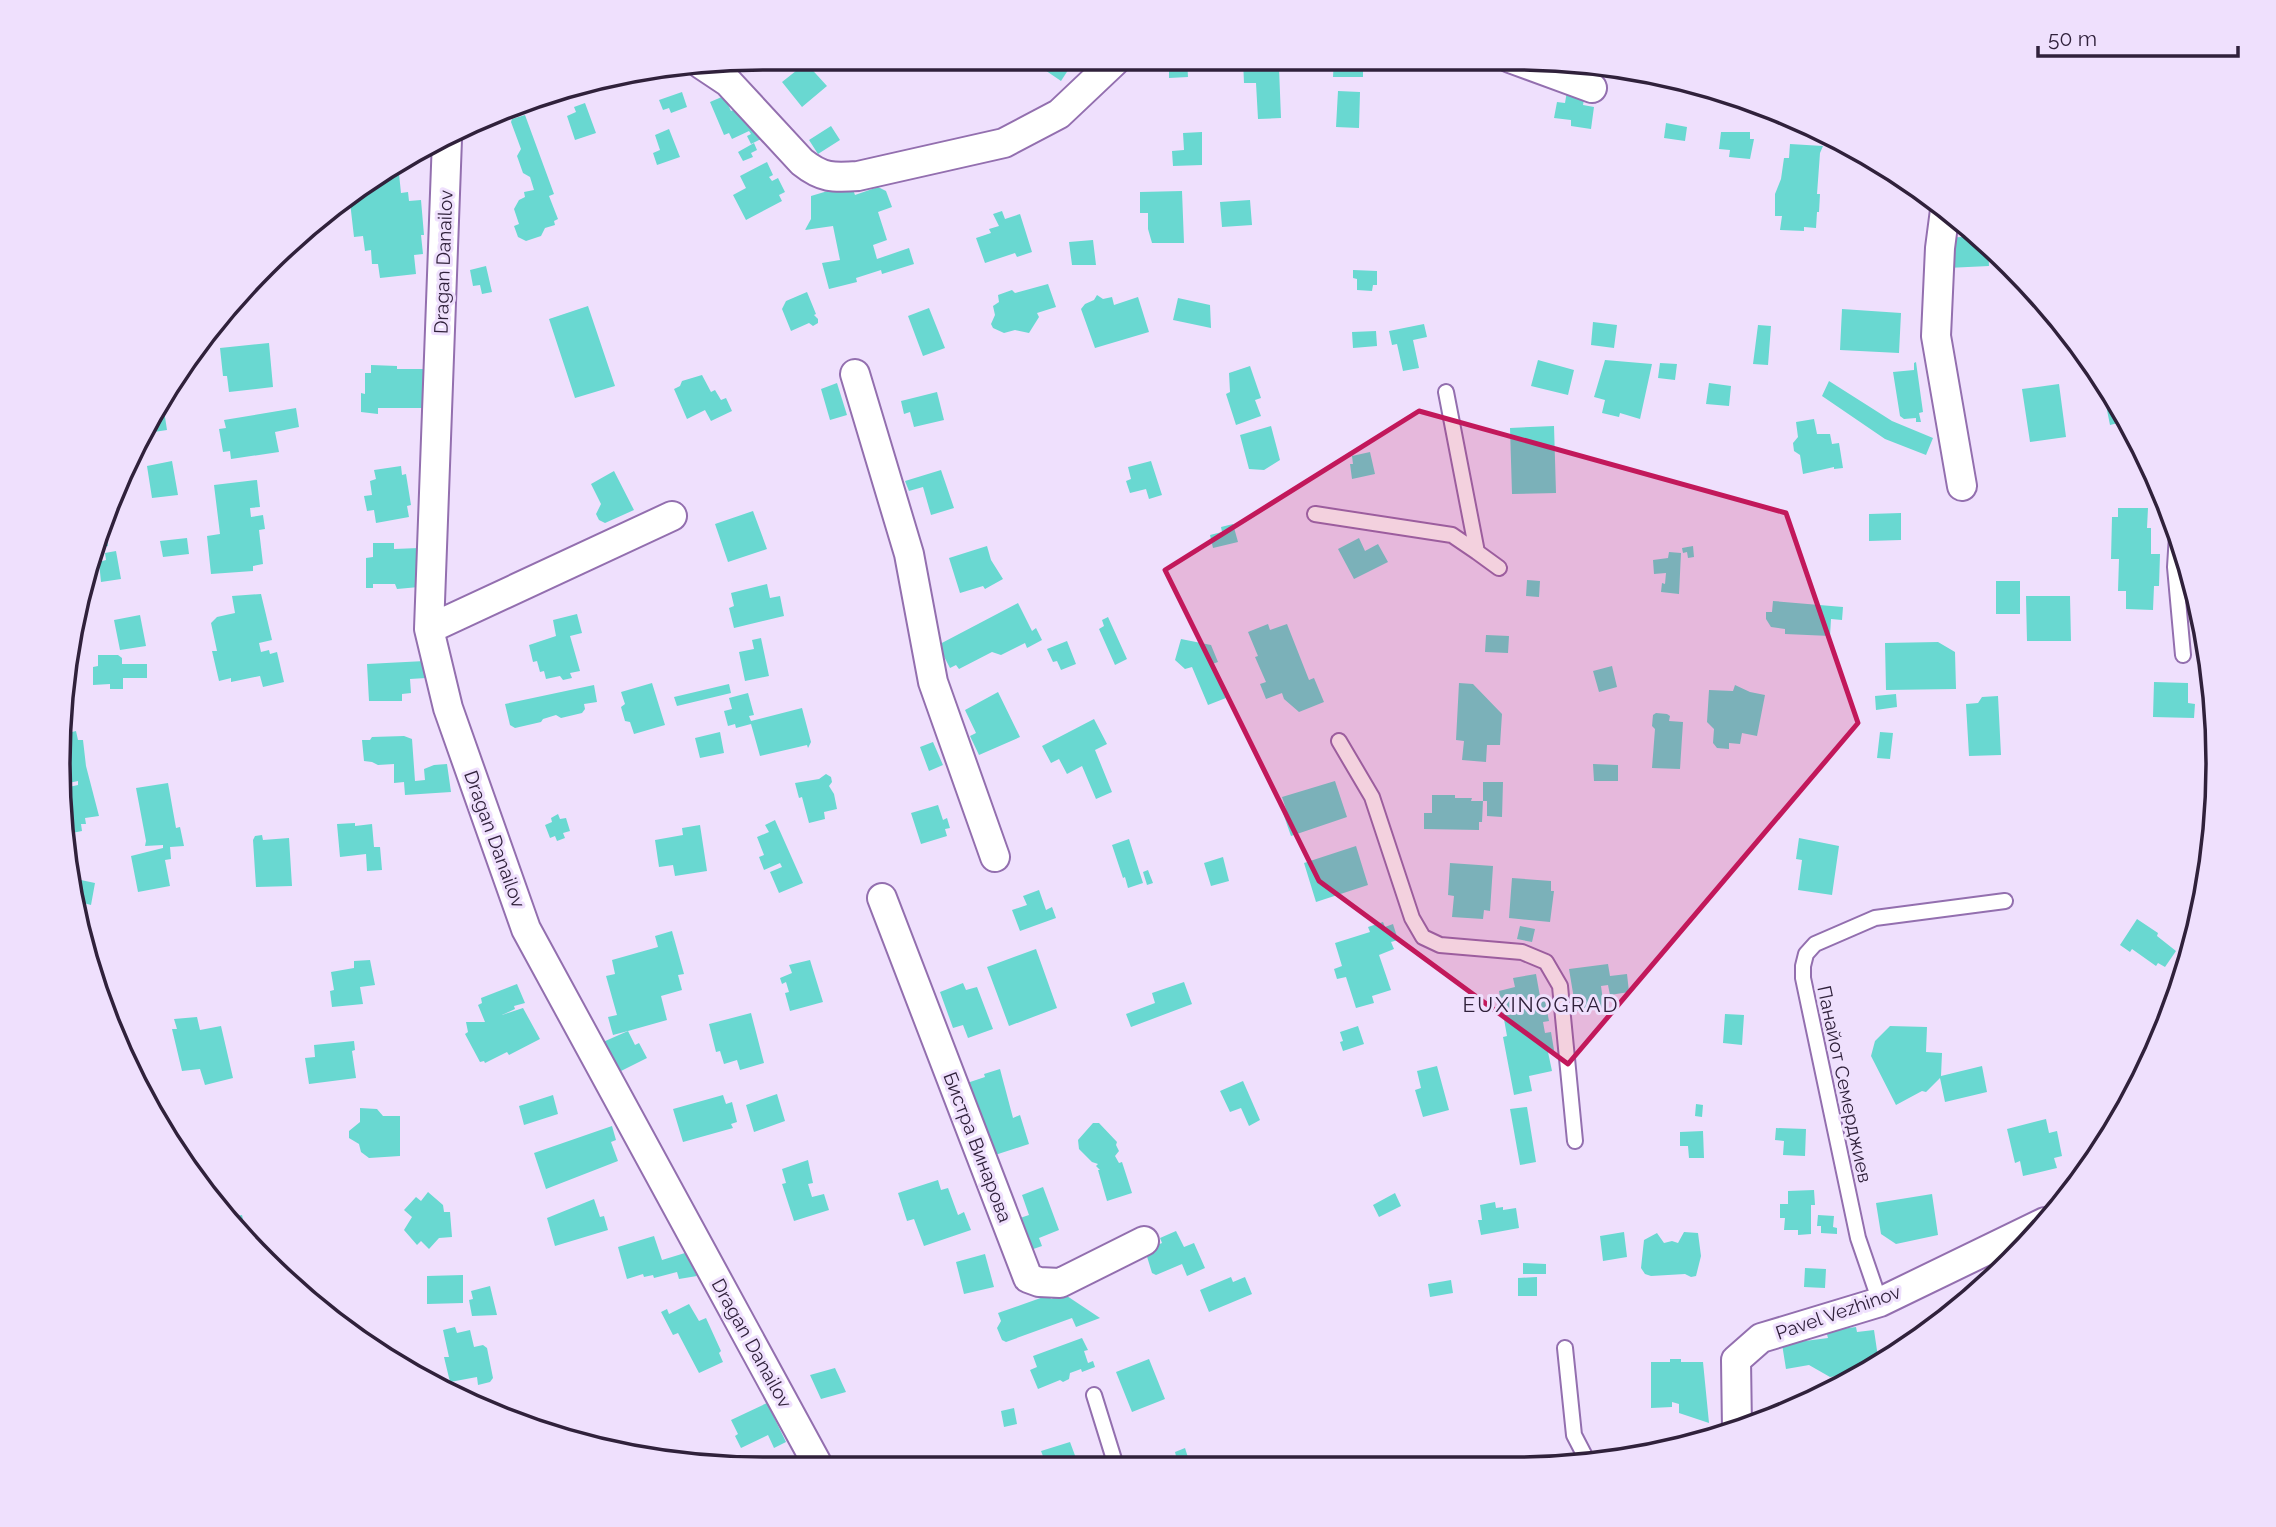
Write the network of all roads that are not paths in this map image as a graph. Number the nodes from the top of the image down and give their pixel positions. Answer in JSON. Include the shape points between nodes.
{"nodes":[{"id":1,"x":1105,"y":70,"type":"edge"},
{"id":2,"x":1545,"y":71,"type":"edge"},
{"id":3,"x":712,"y":72,"type":"edge"},
{"id":4,"x":1592,"y":88,"type":"dead end"},
{"id":5,"x":447,"y":147,"type":"edge"},
{"id":6,"x":1944,"y":220,"type":"edge"},
{"id":7,"x":855,"y":374,"type":"dead end"},
{"id":8,"x":1446,"y":392,"type":"dead end"},
{"id":9,"x":1962,"y":486,"type":"dead end"},
{"id":10,"x":1315,"y":514,"type":"dead end"},
{"id":11,"x":672,"y":516,"type":"dead end"},
{"id":12,"x":1477,"y":552,"type":"junction"},
{"id":13,"x":2175,"y":562,"type":"edge"},
{"id":14,"x":1499,"y":568,"type":"dead end"},
{"id":15,"x":429,"y":629,"type":"junction"},
{"id":16,"x":2183,"y":655,"type":"dead end"},
{"id":17,"x":1339,"y":741,"type":"dead end"},
{"id":18,"x":995,"y":858,"type":"dead end"},
{"id":19,"x":882,"y":898,"type":"dead end"},
{"id":20,"x":2005,"y":901,"type":"dead end"},
{"id":21,"x":1575,"y":1141,"type":"dead end"},
{"id":22,"x":2023,"y":1233,"type":"edge"},
{"id":23,"x":1144,"y":1241,"type":"dead end"},
{"id":24,"x":1880,"y":1302,"type":"junction"},
{"id":25,"x":1565,"y":1348,"type":"dead end"},
{"id":26,"x":1094,"y":1395,"type":"dead end"},
{"id":27,"x":1737,"y":1419,"type":"edge"},
{"id":28,"x":1583,"y":1453,"type":"edge"},
{"id":29,"x":813,"y":1457,"type":"edge"},
{"id":30,"x":1113,"y":1457,"type":"edge"}],
"edges":[{"from":1,"to":3,"type":"street","via":[[1059,114],[1004,144],[834,178],[816,173],[802,162],[728,82]]},
{"from":2,"to":4,"type":"street"},
{"from":5,"to":15,"type":"street","name":"Dragan Danailov"},
{"from":6,"to":9,"type":"street","via":[[1936,336]]},
{"from":7,"to":18,"type":"street","via":[[909,554],[933,682]]},
{"from":8,"to":12,"type":"lane"},
{"from":10,"to":12,"type":"lane","via":[[1452,536]]},
{"from":11,"to":15,"type":"street"},
{"from":12,"to":14,"type":"lane"},
{"from":13,"to":16,"type":"lane"},
{"from":15,"to":29,"type":"street","name":"Dragan Danailov","via":[[448,708],[526,929]]},
{"from":17,"to":21,"type":"lane","via":[[1372,797],[1412,918],[1423,937],[1440,945],[1521,952],[1546,962],[1560,986]]},
{"from":19,"to":23,"type":"street","name":"Бистра Винарова","via":[[1028,1278],[1060,1283]]},
{"from":20,"to":24,"type":"lane","name":"Панайот Семерджиев","via":[[1875,918],[1815,944],[1802,966],[1855,1224]]},
{"from":22,"to":24,"type":"street","name":"Pavel Vezhinov"},
{"from":24,"to":27,"type":"street","name":"Pavel Vezhinov","via":[[1761,1338],[1735,1360]]},
{"from":25,"to":28,"type":"lane","via":[[1574,1435]]},
{"from":26,"to":30,"type":"lane"}]}
